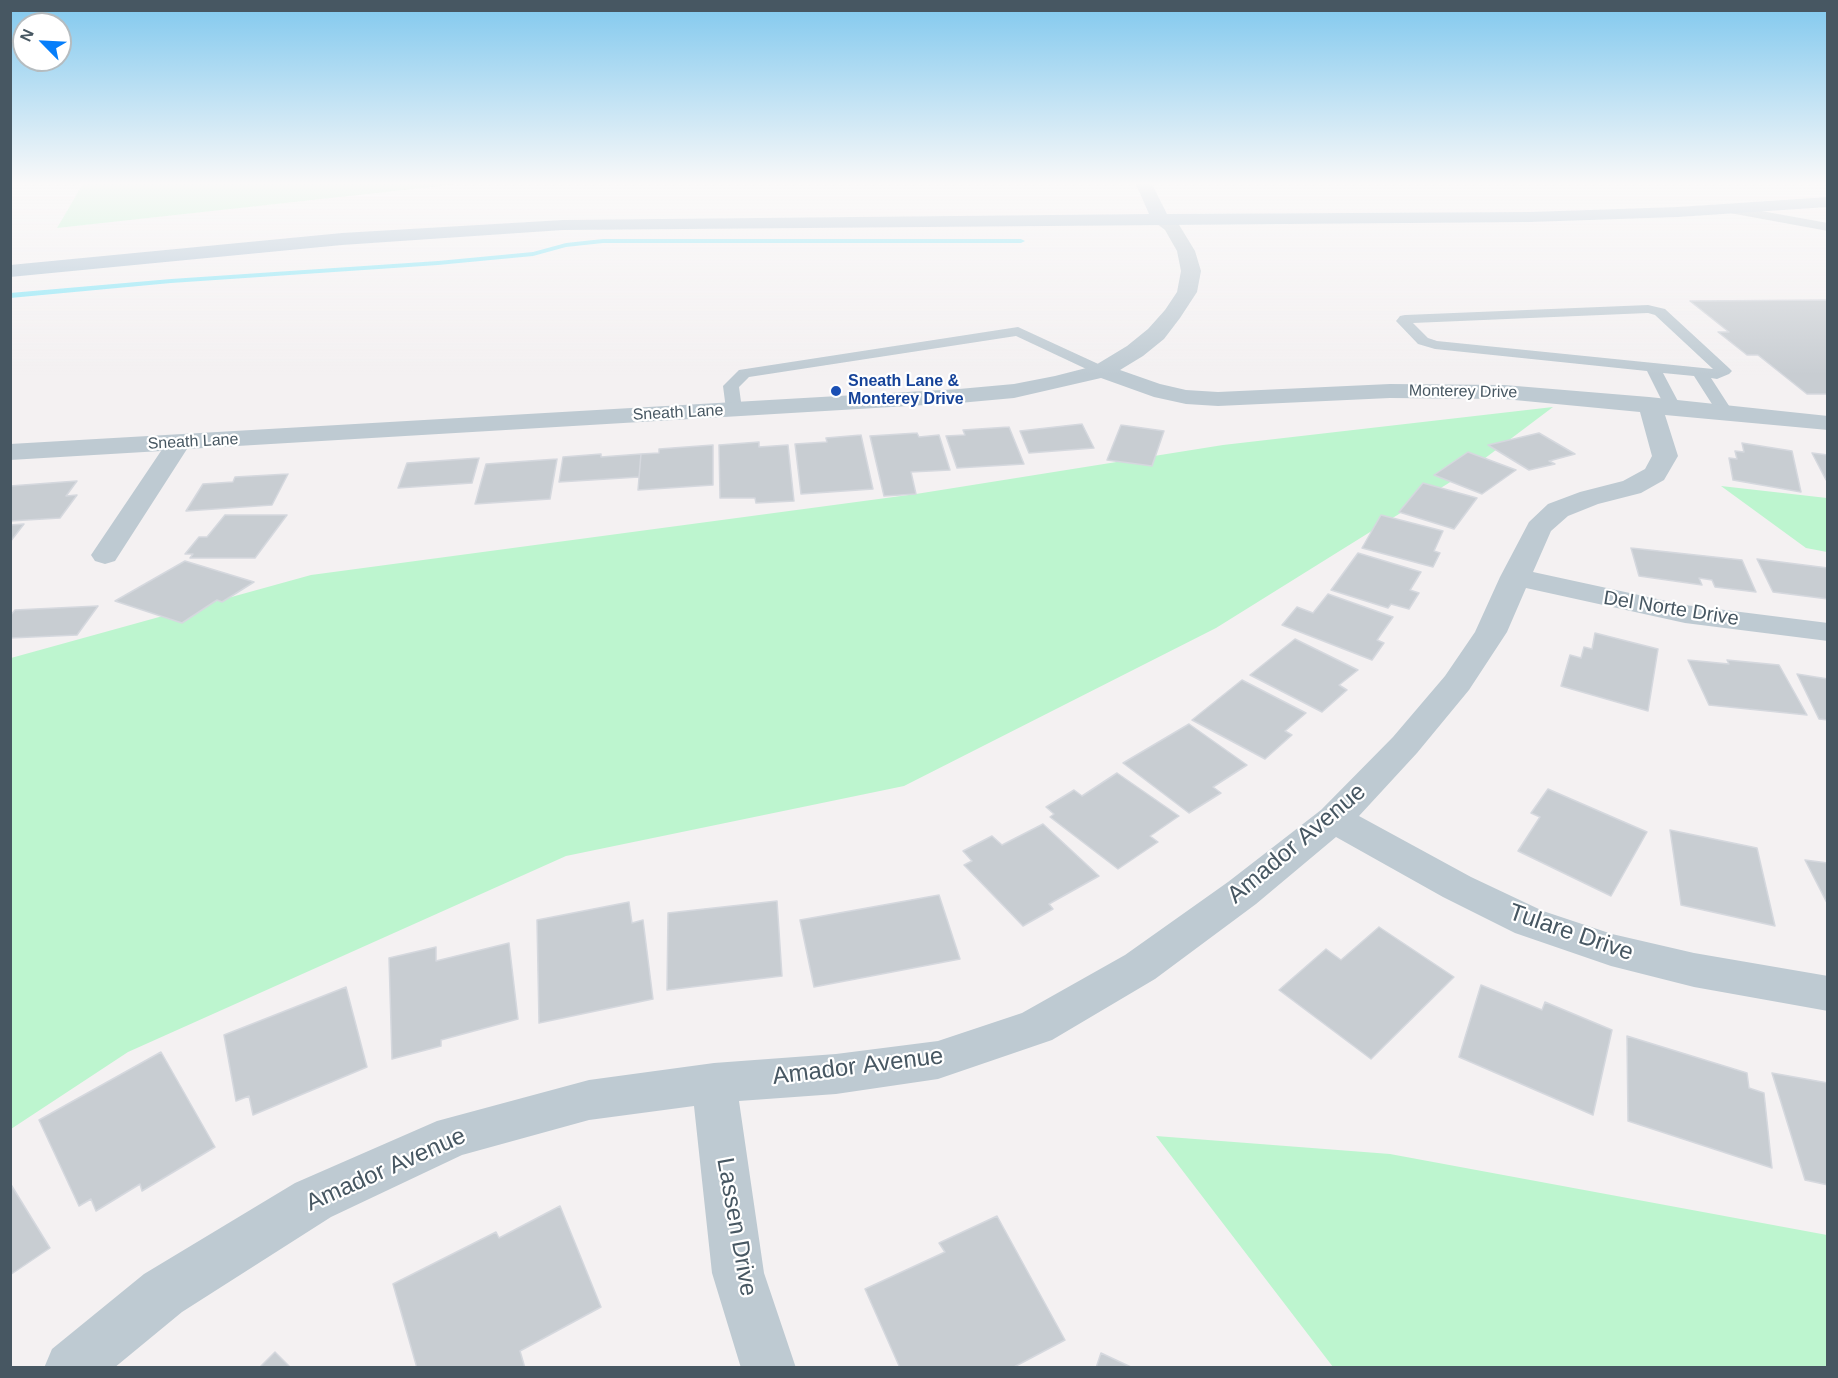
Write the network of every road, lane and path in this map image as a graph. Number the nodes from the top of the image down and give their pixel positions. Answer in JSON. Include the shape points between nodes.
{"nodes":[{"id":1,"x":149,"y":246,"type":"edge"},
{"id":2,"x":262,"y":246,"type":"edge"},
{"id":3,"x":1183,"y":246,"type":"edge"},
{"id":4,"x":10,"y":260,"type":"edge"},
{"id":5,"x":10,"y":271,"type":"edge"},
{"id":6,"x":1102,"y":371,"type":"junction"},
{"id":7,"x":1699,"y":372,"type":"junction"},
{"id":8,"x":1658,"y":393,"type":"junction"},
{"id":9,"x":734,"y":410,"type":"junction"},
{"id":10,"x":1725,"y":412,"type":"junction"},
{"id":11,"x":1827,"y":423,"type":"edge"},
{"id":12,"x":179,"y":442,"type":"junction"},
{"id":13,"x":10,"y":452,"type":"edge"},
{"id":14,"x":105,"y":555,"type":"dead end"},
{"id":15,"x":1515,"y":577,"type":"junction"},
{"id":16,"x":1827,"y":632,"type":"edge"},
{"id":17,"x":1334,"y":819,"type":"junction"},
{"id":18,"x":1827,"y":994,"type":"edge"},
{"id":19,"x":714,"y":1083,"type":"junction"},
{"id":20,"x":71,"y":1368,"type":"edge"},
{"id":21,"x":769,"y":1368,"type":"edge"}],
"edges":[{"from":1,"to":4,"type":"main road"},
{"from":2,"to":5,"type":"main road"},
{"from":3,"to":6,"type":"street","name":"Sneath Lane","via":[[1191,271],[1187,291],[1173,314],[1135,351]]},
{"from":6,"to":8,"type":"street","name":"Monterey Drive","via":[[1154,390],[1218,399],[1446,390]]},
{"from":6,"to":9,"type":"street","name":"Sneath Lane","via":[[1014,391]]},
{"from":6,"to":9,"type":"lane","via":[[1018,331],[744,373],[731,386]]},
{"from":7,"to":8,"type":"lane"},
{"from":7,"to":8,"type":"lane","via":[[1724,371],[1660,312],[1648,309],[1402,321],[1423,341],[1435,345]]},
{"from":7,"to":10,"type":"lane"},
{"from":8,"to":10,"type":"street","name":"Monterey Drive"},
{"from":8,"to":15,"type":"street","name":"Amador Avenue","via":[[1665,456],[1654,474],[1632,487],[1558,510],[1539,528]]},
{"from":9,"to":12,"type":"street","name":"Sneath Lane"},
{"from":10,"to":11,"type":"street","name":"Monterey Drive"},
{"from":12,"to":13,"type":"street","name":"Sneath Lane"},
{"from":12,"to":14,"type":"street"},
{"from":15,"to":16,"type":"street","name":"Del Norte Drive","via":[[1675,612]]},
{"from":15,"to":17,"type":"street","name":"Amador Avenue","via":[[1491,632],[1457,683],[1405,746]]},
{"from":17,"to":18,"type":"street","name":"Tulare Drive","via":[[1529,922],[1611,950],[1694,970]]},
{"from":17,"to":19,"type":"street","name":"Amador Avenue","via":[[1242,893],[1140,967],[1036,1027],[938,1060],[836,1074]]},
{"from":19,"to":20,"type":"street","name":"Amador Avenue","via":[[589,1100],[454,1136],[313,1200],[163,1293]]},
{"from":19,"to":21,"type":"street","name":"Lassen Drive","via":[[738,1273]]}]}
